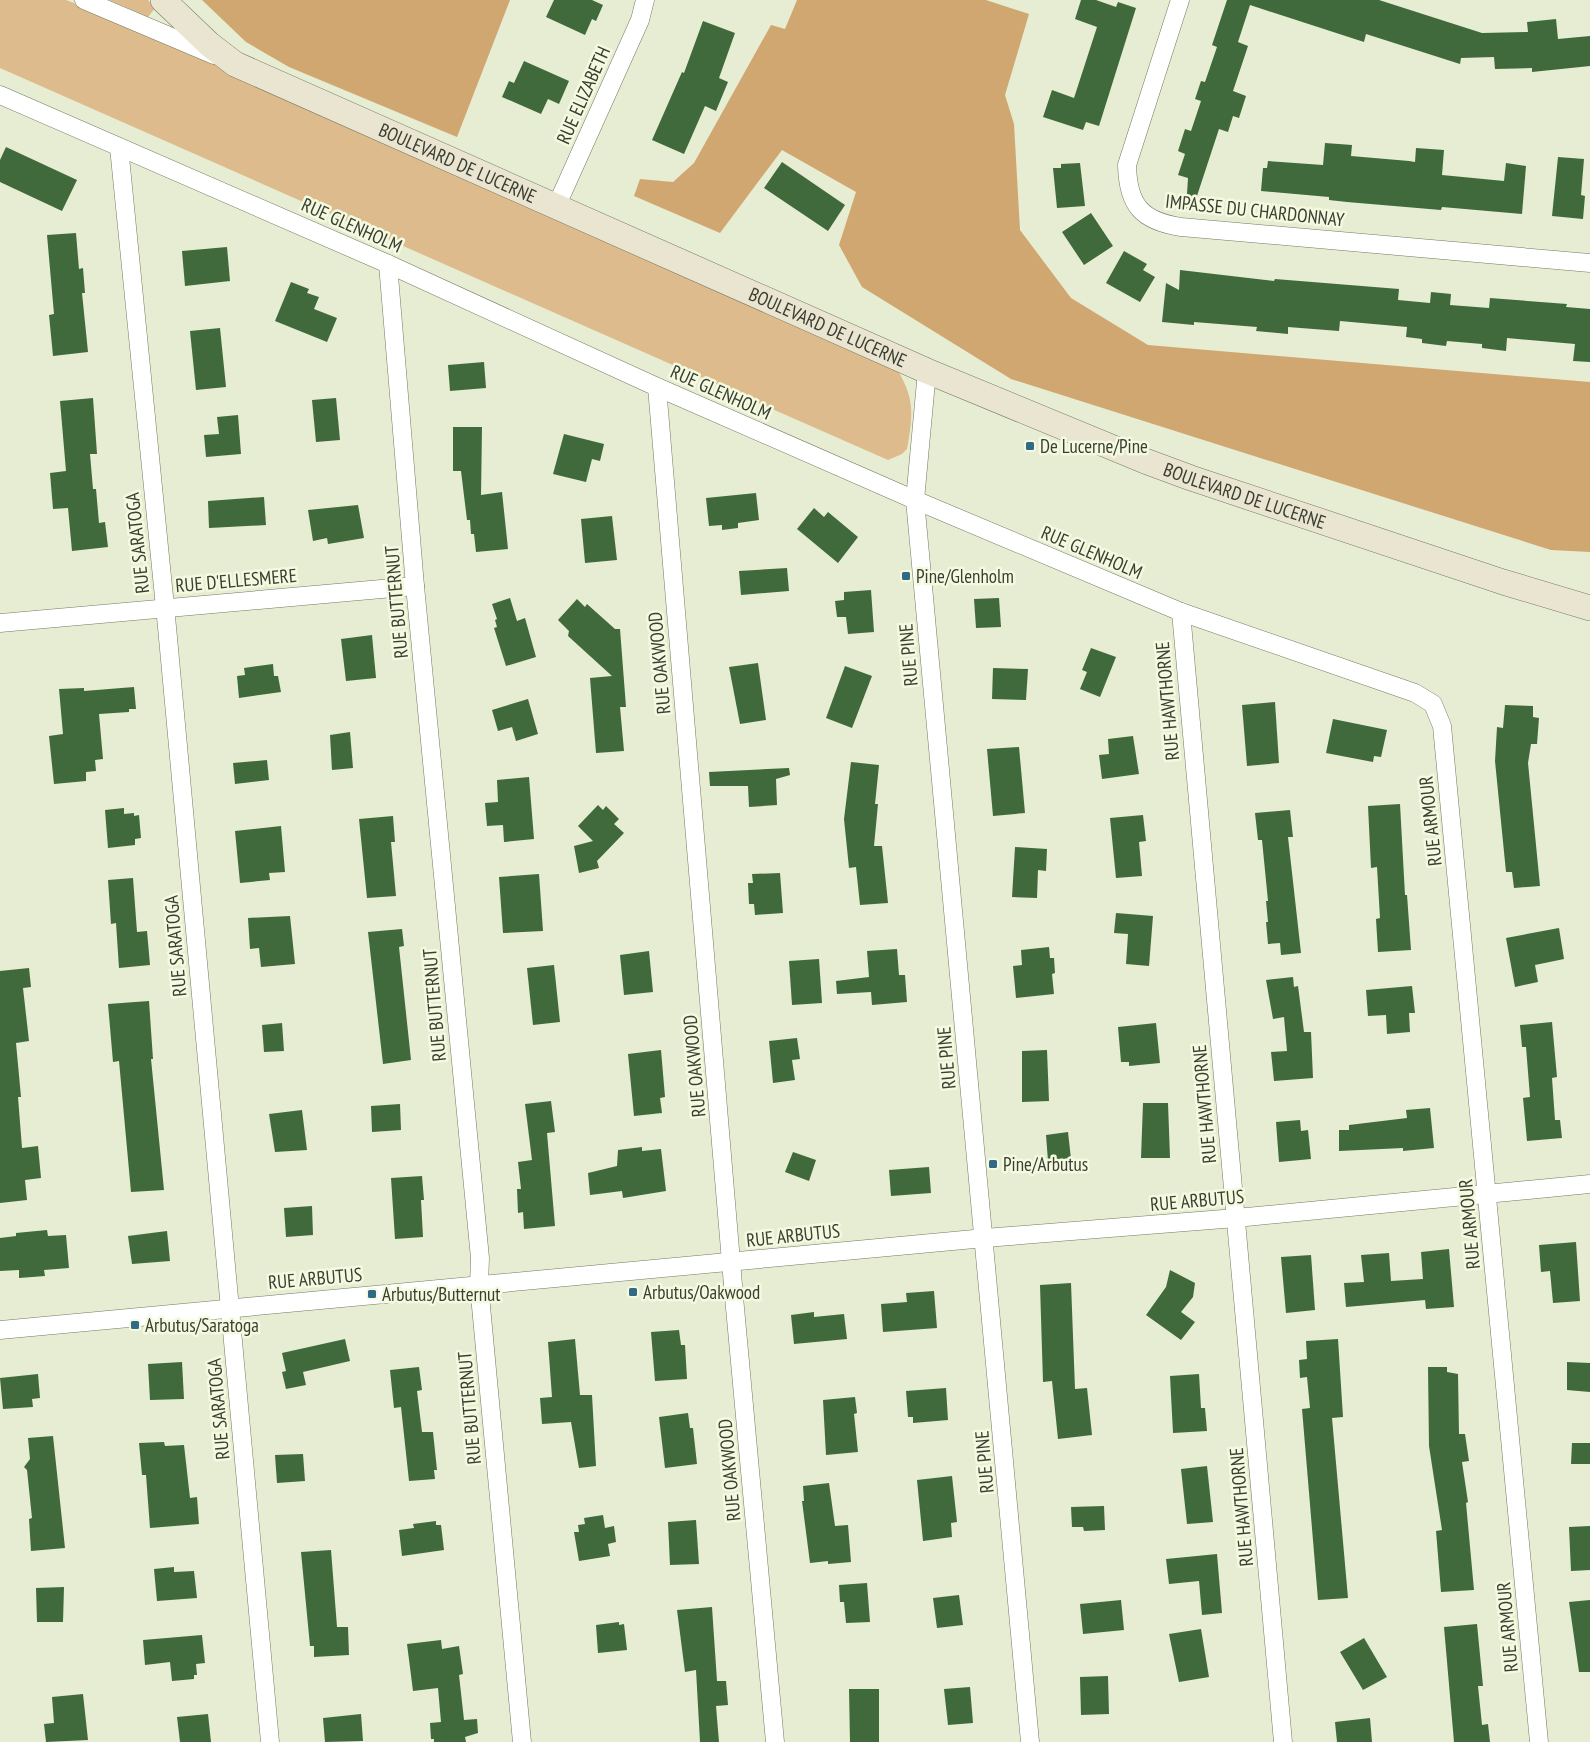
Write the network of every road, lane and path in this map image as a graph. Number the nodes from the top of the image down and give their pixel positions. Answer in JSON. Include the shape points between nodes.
{"nodes":[{"id":1,"x":84,"y":0,"type":"edge"},
{"id":2,"x":164,"y":0,"type":"edge"},
{"id":3,"x":645,"y":0,"type":"edge"},
{"id":4,"x":1180,"y":0,"type":"edge"},
{"id":5,"x":235,"y":64,"type":"junction"},
{"id":6,"x":0,"y":95,"type":"edge"},
{"id":7,"x":120,"y":147,"type":"junction"},
{"id":8,"x":556,"y":207,"type":"junction"},
{"id":9,"x":1590,"y":263,"type":"edge"},
{"id":10,"x":388,"y":264,"type":"junction"},
{"id":11,"x":927,"y":371,"type":"junction"},
{"id":12,"x":657,"y":386,"type":"junction"},
{"id":13,"x":915,"y":500,"type":"junction"},
{"id":14,"x":415,"y":586,"type":"junction"},
{"id":15,"x":165,"y":607,"type":"junction"},
{"id":16,"x":1590,"y":608,"type":"edge"},
{"id":17,"x":1181,"y":612,"type":"junction"},
{"id":18,"x":0,"y":623,"type":"edge"},
{"id":19,"x":1433,"y":704,"type":"joint"},
{"id":20,"x":1590,"y":1184,"type":"edge"},
{"id":21,"x":1488,"y":1194,"type":"junction"},
{"id":22,"x":1236,"y":1218,"type":"junction"},
{"id":23,"x":985,"y":1238,"type":"junction"},
{"id":24,"x":731,"y":1262,"type":"junction"},
{"id":25,"x":478,"y":1286,"type":"junction"},
{"id":26,"x":230,"y":1307,"type":"junction"},
{"id":27,"x":0,"y":1330,"type":"edge"},
{"id":28,"x":270,"y":1742,"type":"edge"},
{"id":29,"x":522,"y":1742,"type":"edge"},
{"id":30,"x":775,"y":1742,"type":"edge"},
{"id":31,"x":1030,"y":1742,"type":"edge"},
{"id":32,"x":1283,"y":1742,"type":"edge"},
{"id":33,"x":1539,"y":1742,"type":"edge"}],
"edges":[{"from":1,"to":5,"type":"street","name":"BOULEVARD DE LUCERNE"},
{"from":2,"to":5,"type":"main road"},
{"from":3,"to":8,"type":"street","name":"RUE ELIZABETH","via":[[640,20]]},
{"from":4,"to":9,"type":"street","name":"IMPASSE DU CHARDONNAY","via":[[1126,165],[1131,198],[1150,219],[1181,227]]},
{"from":5,"to":8,"type":"main road","name":"BOULEVARD DE LUCERNE"},
{"from":6,"to":7,"type":"street","name":"RUE GLENHOLM"},
{"from":7,"to":10,"type":"street","name":"RUE GLENHOLM"},
{"from":7,"to":15,"type":"street","name":"RUE SARATOGA"},
{"from":8,"to":11,"type":"main road","name":"BOULEVARD DE LUCERNE"},
{"from":10,"to":12,"type":"street","name":"RUE GLENHOLM"},
{"from":10,"to":14,"type":"street","name":"RUE BUTTERNUT"},
{"from":11,"to":13,"type":"street","name":"RUE PINE"},
{"from":11,"to":16,"type":"main road","name":"BOULEVARD DE LUCERNE","via":[[1191,478]]},
{"from":12,"to":13,"type":"street","name":"RUE GLENHOLM"},
{"from":12,"to":24,"type":"street","name":"RUE OAKWOOD"},
{"from":13,"to":17,"type":"street","name":"RUE GLENHOLM"},
{"from":13,"to":23,"type":"street","name":"RUE PINE"},
{"from":14,"to":15,"type":"street","name":"RUE D'ELLESMERE"},
{"from":14,"to":25,"type":"street","name":"RUE BUTTERNUT","via":[[480,1258]]},
{"from":15,"to":18,"type":"street","name":"RUE D'ELLESMERE"},
{"from":15,"to":26,"type":"street","name":"RUE SARATOGA"},
{"from":17,"to":19,"type":"street","name":"RUE GLENHOLM","via":[[1415,693]]},
{"from":17,"to":22,"type":"street","name":"RUE HAWTHORNE"},
{"from":19,"to":21,"type":"street","name":"RUE ARMOUR","via":[[1442,726]]},
{"from":20,"to":21,"type":"street","name":"RUE ARBUTUS"},
{"from":21,"to":22,"type":"street","name":"RUE ARBUTUS"},
{"from":21,"to":33,"type":"street","name":"RUE ARMOUR"},
{"from":22,"to":23,"type":"street","name":"RUE ARBUTUS"},
{"from":22,"to":32,"type":"street","name":"RUE HAWTHORNE"},
{"from":23,"to":24,"type":"street","name":"RUE ARBUTUS"},
{"from":23,"to":31,"type":"street","name":"RUE PINE"},
{"from":24,"to":25,"type":"street","name":"RUE ARBUTUS"},
{"from":24,"to":30,"type":"street","name":"RUE OAKWOOD"},
{"from":25,"to":26,"type":"street","name":"RUE ARBUTUS"},
{"from":25,"to":29,"type":"street","name":"RUE BUTTERNUT"},
{"from":26,"to":27,"type":"street","name":"RUE ARBUTUS"},
{"from":26,"to":28,"type":"street","name":"RUE SARATOGA"}]}
